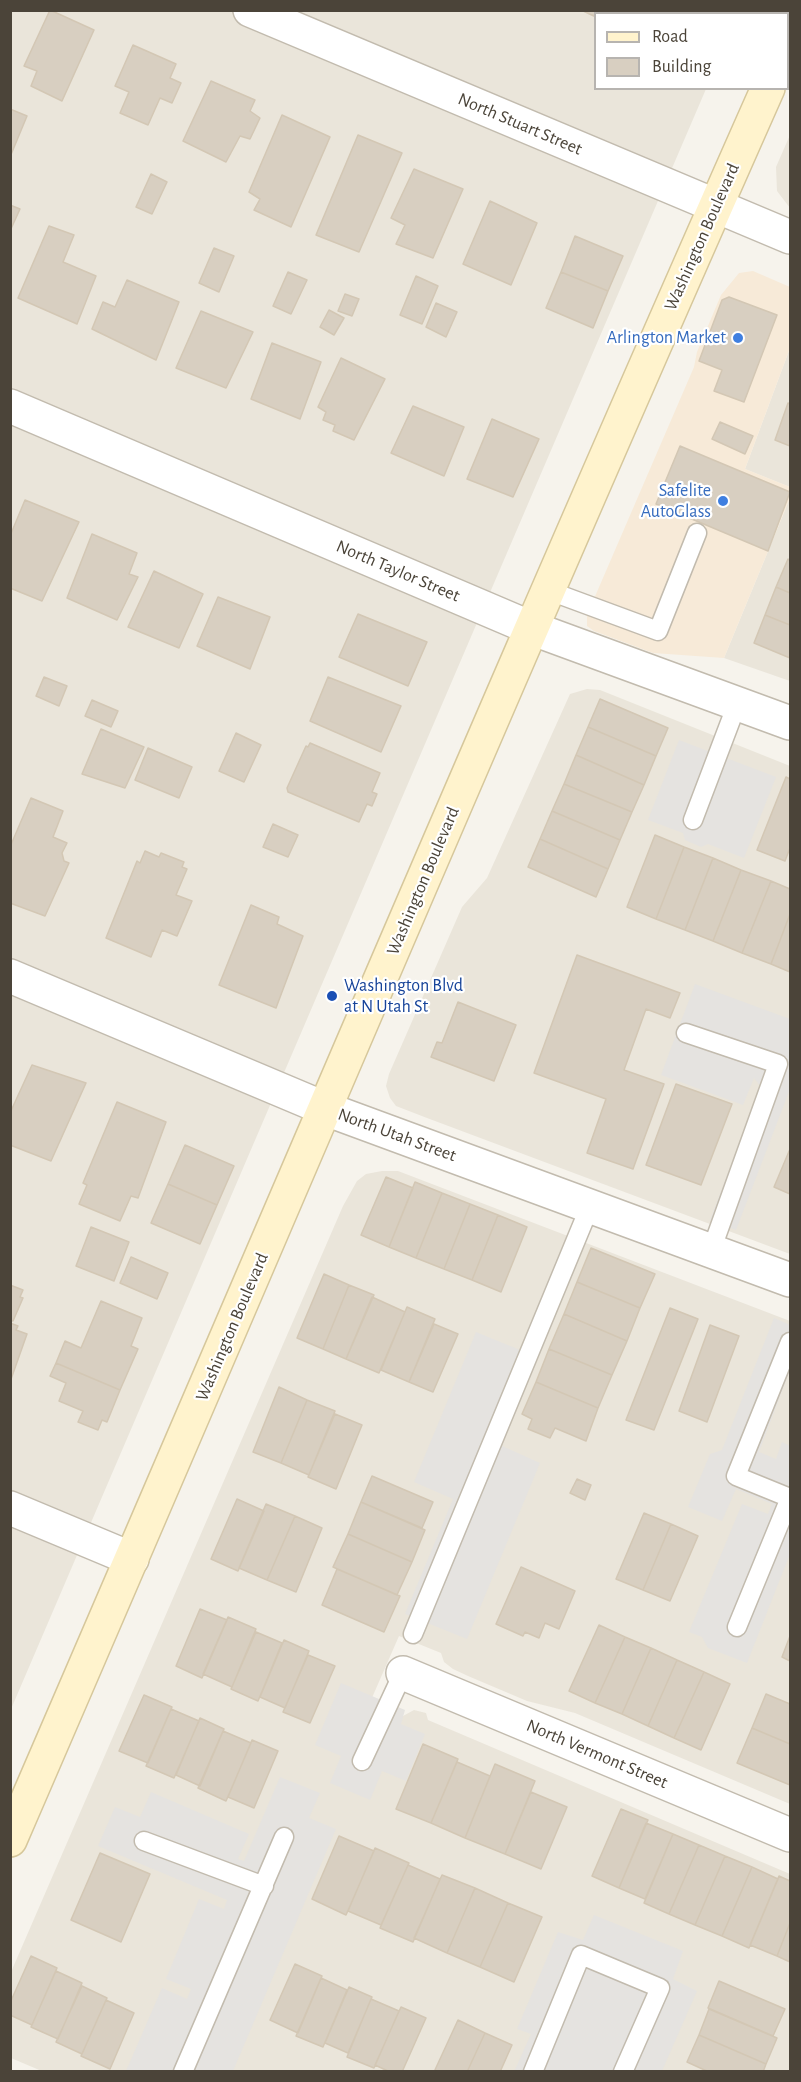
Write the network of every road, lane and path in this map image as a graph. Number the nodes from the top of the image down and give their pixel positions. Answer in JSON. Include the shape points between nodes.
{"nodes":[{"id":1,"x":250,"y":10,"type":"edge"},
{"id":2,"x":767,"y":90,"type":"edge"},
{"id":3,"x":715,"y":207,"type":"junction"},
{"id":4,"x":790,"y":237,"type":"edge"},
{"id":5,"x":10,"y":406,"type":"edge"},
{"id":6,"x":697,"y":533,"type":"dead end"},
{"id":7,"x":547,"y":590,"type":"junction"},
{"id":8,"x":531,"y":628,"type":"junction"},
{"id":9,"x":737,"y":704,"type":"junction"},
{"id":10,"x":790,"y":723,"type":"edge"},
{"id":11,"x":693,"y":820,"type":"dead end"},
{"id":12,"x":10,"y":976,"type":"edge"},
{"id":13,"x":686,"y":1032,"type":"dead end"},
{"id":14,"x":326,"y":1109,"type":"junction"},
{"id":15,"x":590,"y":1206,"type":"junction"},
{"id":16,"x":711,"y":1251,"type":"junction"},
{"id":17,"x":790,"y":1280,"type":"edge"},
{"id":18,"x":790,"y":1342,"type":"edge"},
{"id":19,"x":790,"y":1498,"type":"edge"},
{"id":20,"x":10,"y":1508,"type":"edge"},
{"id":21,"x":132,"y":1559,"type":"junction"},
{"id":22,"x":737,"y":1627,"type":"dead end"},
{"id":23,"x":413,"y":1634,"type":"dead end"},
{"id":24,"x":403,"y":1673,"type":"joint"},
{"id":25,"x":362,"y":1761,"type":"dead end"},
{"id":26,"x":790,"y":1835,"type":"edge"},
{"id":27,"x":284,"y":1837,"type":"dead end"},
{"id":28,"x":10,"y":1840,"type":"edge"},
{"id":29,"x":144,"y":1841,"type":"dead end"},
{"id":30,"x":264,"y":1886,"type":"junction"},
{"id":31,"x":183,"y":2072,"type":"edge"},
{"id":32,"x":533,"y":2072,"type":"edge"},
{"id":33,"x":623,"y":2072,"type":"edge"}],
"edges":[{"from":1,"to":3,"type":"street","name":"North Stuart Street"},
{"from":2,"to":3,"type":"main road","name":"Washington Boulevard"},
{"from":3,"to":4,"type":"street","name":"North Stuart Street"},
{"from":3,"to":7,"type":"main road","name":"Washington Boulevard"},
{"from":5,"to":8,"type":"street","name":"North Taylor Street"},
{"from":6,"to":7,"type":"lane","via":[[658,631]]},
{"from":7,"to":8,"type":"main road","name":"Washington Boulevard"},
{"from":8,"to":9,"type":"street","name":"North Taylor Street"},
{"from":8,"to":14,"type":"main road","name":"Washington Boulevard"},
{"from":9,"to":10,"type":"street","name":"North Taylor Street"},
{"from":9,"to":11,"type":"lane"},
{"from":12,"to":14,"type":"street","name":"North Utah Street"},
{"from":13,"to":16,"type":"lane","via":[[778,1064]]},
{"from":14,"to":15,"type":"street","name":"North Utah Street"},
{"from":14,"to":21,"type":"main road","name":"Washington Boulevard"},
{"from":15,"to":16,"type":"street","name":"North Utah Street"},
{"from":15,"to":23,"type":"lane"},
{"from":16,"to":17,"type":"street","name":"North Utah Street"},
{"from":18,"to":19,"type":"lane","via":[[736,1476]]},
{"from":19,"to":22,"type":"lane"},
{"from":20,"to":21,"type":"street"},
{"from":21,"to":28,"type":"main road","name":"Washington Boulevard"},
{"from":24,"to":25,"type":"lane"},
{"from":24,"to":26,"type":"street","name":"North Vermont Street"},
{"from":27,"to":30,"type":"lane"},
{"from":29,"to":30,"type":"lane"},
{"from":30,"to":31,"type":"lane"},
{"from":32,"to":33,"type":"lane","via":[[581,1955],[660,1988]]}]}
